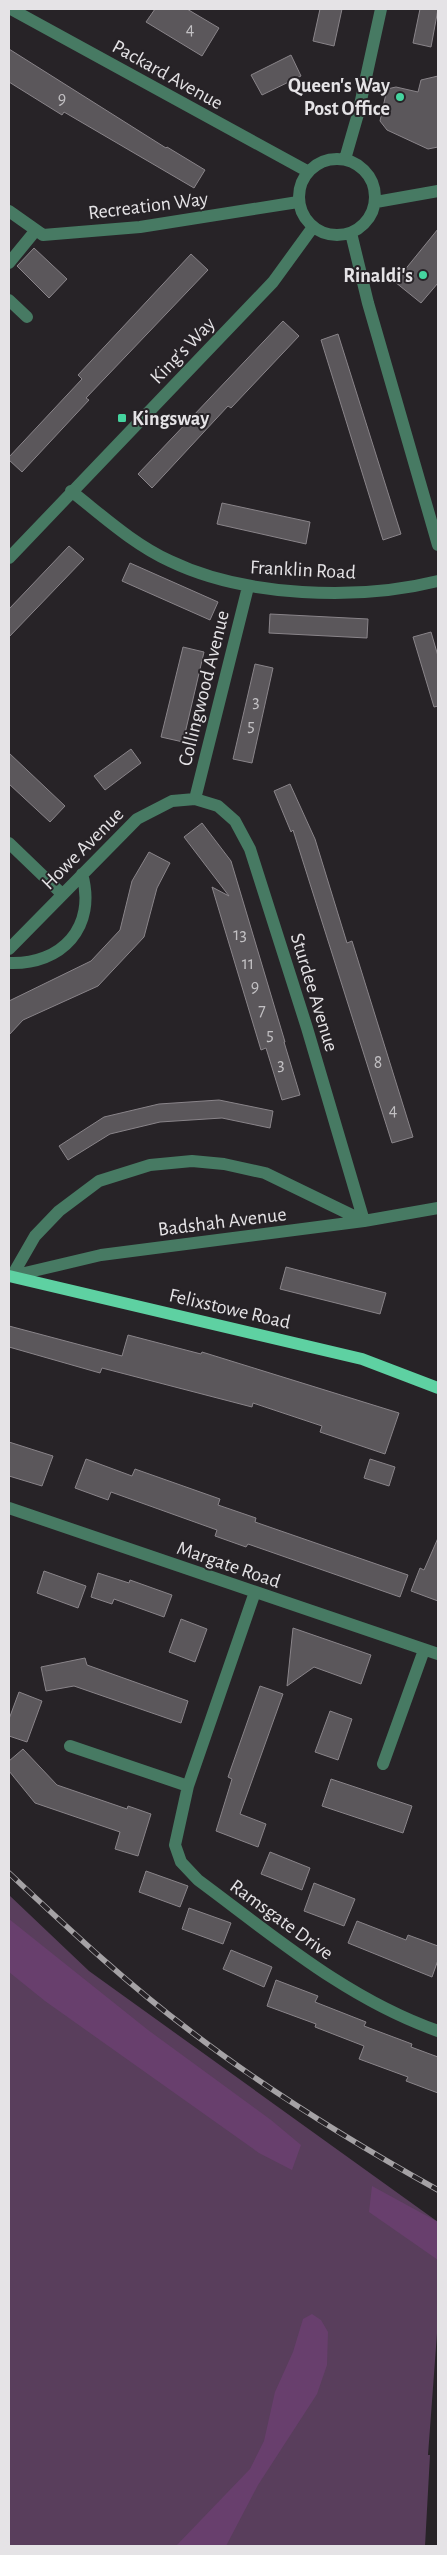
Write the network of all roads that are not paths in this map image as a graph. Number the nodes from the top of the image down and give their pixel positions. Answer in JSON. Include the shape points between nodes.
{"nodes":[{"id":1,"x":11,"y":9,"type":"edge"},
{"id":2,"x":381,"y":9,"type":"edge"},
{"id":3,"x":345,"y":159,"type":"junction"},
{"id":4,"x":307,"y":172,"type":"junction"},
{"id":5,"x":438,"y":190,"type":"edge"},
{"id":6,"x":298,"y":202,"type":"junction"},
{"id":7,"x":376,"y":202,"type":"junction"},
{"id":8,"x":9,"y":211,"type":"edge"},
{"id":9,"x":313,"y":227,"type":"junction"},
{"id":10,"x":36,"y":230,"type":"junction"},
{"id":11,"x":350,"y":233,"type":"junction"},
{"id":12,"x":9,"y":263,"type":"edge"},
{"id":13,"x":9,"y":300,"type":"edge"},
{"id":14,"x":27,"y":317,"type":"dead end"},
{"id":15,"x":71,"y":490,"type":"junction"},
{"id":16,"x":438,"y":546,"type":"edge"},
{"id":17,"x":9,"y":558,"type":"edge"},
{"id":18,"x":438,"y":580,"type":"edge"},
{"id":19,"x":248,"y":587,"type":"junction"},
{"id":20,"x":195,"y":798,"type":"junction"},
{"id":21,"x":9,"y":842,"type":"edge"},
{"id":22,"x":82,"y":874,"type":"junction"},
{"id":23,"x":62,"y":894,"type":"junction"},
{"id":24,"x":9,"y":949,"type":"edge"},
{"id":25,"x":9,"y":963,"type":"edge"},
{"id":26,"x":438,"y":1208,"type":"edge"},
{"id":27,"x":364,"y":1221,"type":"junction"},
{"id":28,"x":10,"y":1276,"type":"edge"},
{"id":29,"x":438,"y":1388,"type":"edge"},
{"id":30,"x":9,"y":1508,"type":"edge"},
{"id":31,"x":255,"y":1592,"type":"junction"},
{"id":32,"x":424,"y":1650,"type":"junction"},
{"id":33,"x":438,"y":1654,"type":"edge"},
{"id":34,"x":70,"y":1746,"type":"dead end"},
{"id":35,"x":383,"y":1764,"type":"dead end"},
{"id":36,"x":188,"y":1786,"type":"junction"},
{"id":37,"x":438,"y":2031,"type":"edge"}],
"edges":[{"from":1,"to":4,"type":"street","name":"Packard Avenue"},
{"from":2,"to":3,"type":"street"},
{"from":3,"to":4,"type":"street","via":[[318,163]]},
{"from":3,"to":7,"type":"street","via":[[364,169],[372,180]]},
{"from":4,"to":6,"type":"street","via":[[299,188]]},
{"from":5,"to":7,"type":"street"},
{"from":6,"to":9,"type":"street","via":[[304,217]]},
{"from":6,"to":10,"type":"street","name":"Recreation Way","via":[[140,227],[43,235]]},
{"from":7,"to":11,"type":"street","via":[[364,224]]},
{"from":8,"to":10,"type":"street","name":"Recreation Way"},
{"from":9,"to":11,"type":"street","via":[[328,234]]},
{"from":9,"to":15,"type":"street","name":"King's Way","via":[[273,282]]},
{"from":10,"to":12,"type":"street"},
{"from":11,"to":16,"type":"street"},
{"from":13,"to":14,"type":"street"},
{"from":15,"to":17,"type":"street","name":"King's Way"},
{"from":15,"to":19,"type":"street","name":"Franklin Road","via":[[132,540],[170,562]]},
{"from":18,"to":19,"type":"street","name":"Franklin Road","via":[[405,589],[371,591],[309,592]]},
{"from":19,"to":20,"type":"street","name":"Collingwood Avenue"},
{"from":20,"to":22,"type":"street","name":"Howe Avenue","via":[[172,801],[137,819]]},
{"from":20,"to":27,"type":"street","name":"Sturdee Avenue","via":[[218,806],[235,821],[250,849]]},
{"from":21,"to":23,"type":"street"},
{"from":22,"to":23,"type":"street","name":"Howe Avenue"},
{"from":22,"to":25,"type":"street","via":[[85,911],[76,932],[54,955],[28,963]]},
{"from":23,"to":24,"type":"street","name":"Howe Avenue"},
{"from":26,"to":27,"type":"street","name":"Badshah Avenue"},
{"from":27,"to":28,"type":"street","name":"Badshah Avenue","via":[[101,1255]]},
{"from":27,"to":28,"type":"street","via":[[265,1173],[192,1161],[150,1165],[99,1181],[59,1211],[35,1236]]},
{"from":28,"to":29,"type":"main road","name":"Felixstowe Road","via":[[362,1359]]},
{"from":30,"to":31,"type":"street","name":"Margate Road"},
{"from":31,"to":32,"type":"street","name":"Margate Road"},
{"from":31,"to":36,"type":"street","name":"Ramsgate Drive"},
{"from":32,"to":33,"type":"street","name":"Margate Road"},
{"from":32,"to":35,"type":"street"},
{"from":34,"to":36,"type":"street"},
{"from":36,"to":37,"type":"street","name":"Ramsgate Drive","via":[[175,1845],[180,1862],[198,1880],[336,1982],[409,2020]]}]}
